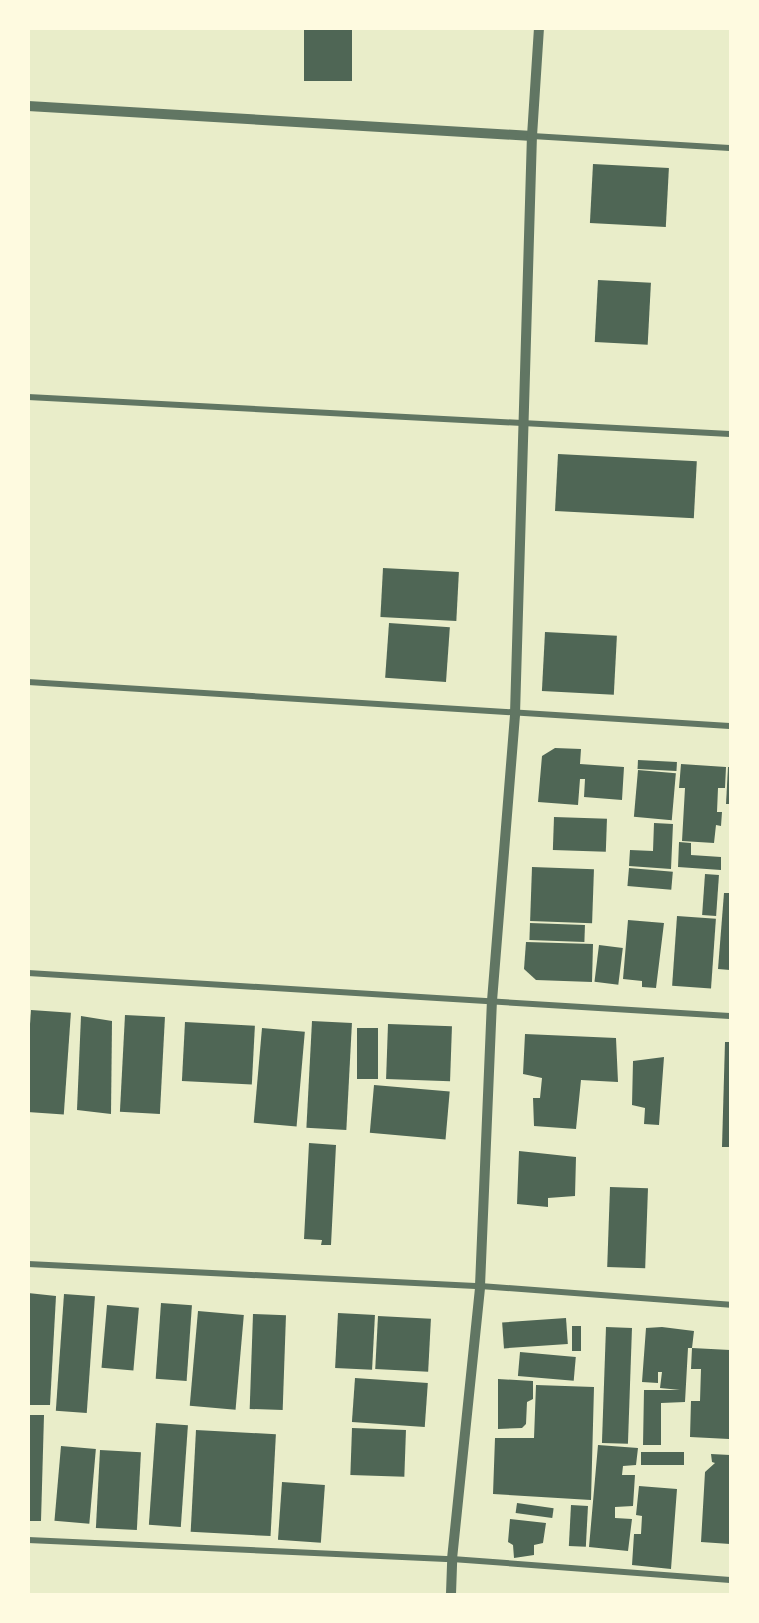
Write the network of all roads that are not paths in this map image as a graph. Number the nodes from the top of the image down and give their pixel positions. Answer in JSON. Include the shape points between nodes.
{"nodes":[{"id":1,"x":539,"y":28,"type":"edge"},
{"id":2,"x":28,"y":106,"type":"edge"},
{"id":3,"x":532,"y":136,"type":"junction"},
{"id":4,"x":730,"y":148,"type":"edge"},
{"id":5,"x":28,"y":397,"type":"edge"},
{"id":6,"x":524,"y":424,"type":"junction"},
{"id":7,"x":730,"y":434,"type":"edge"},
{"id":8,"x":28,"y":682,"type":"edge"},
{"id":9,"x":515,"y":714,"type":"junction"},
{"id":10,"x":730,"y":726,"type":"edge"},
{"id":11,"x":28,"y":973,"type":"edge"},
{"id":12,"x":492,"y":1001,"type":"junction"},
{"id":13,"x":730,"y":1016,"type":"edge"},
{"id":14,"x":28,"y":1264,"type":"edge"},
{"id":15,"x":480,"y":1286,"type":"junction"},
{"id":16,"x":730,"y":1305,"type":"edge"},
{"id":17,"x":28,"y":1540,"type":"edge"},
{"id":18,"x":452,"y":1559,"type":"junction"},
{"id":19,"x":730,"y":1580,"type":"edge"},
{"id":20,"x":451,"y":1594,"type":"edge"}],
"edges":[{"from":1,"to":3,"type":"street"},
{"from":2,"to":3,"type":"street"},
{"from":3,"to":4,"type":"street"},
{"from":3,"to":6,"type":"street"},
{"from":5,"to":6,"type":"street"},
{"from":6,"to":7,"type":"street"},
{"from":6,"to":9,"type":"street"},
{"from":8,"to":9,"type":"street"},
{"from":9,"to":10,"type":"street"},
{"from":9,"to":12,"type":"street"},
{"from":11,"to":12,"type":"street"},
{"from":12,"to":13,"type":"street"},
{"from":12,"to":15,"type":"street"},
{"from":14,"to":15,"type":"street"},
{"from":15,"to":16,"type":"street"},
{"from":15,"to":18,"type":"street"},
{"from":17,"to":18,"type":"street"},
{"from":18,"to":19,"type":"street"},
{"from":18,"to":20,"type":"street"}]}
